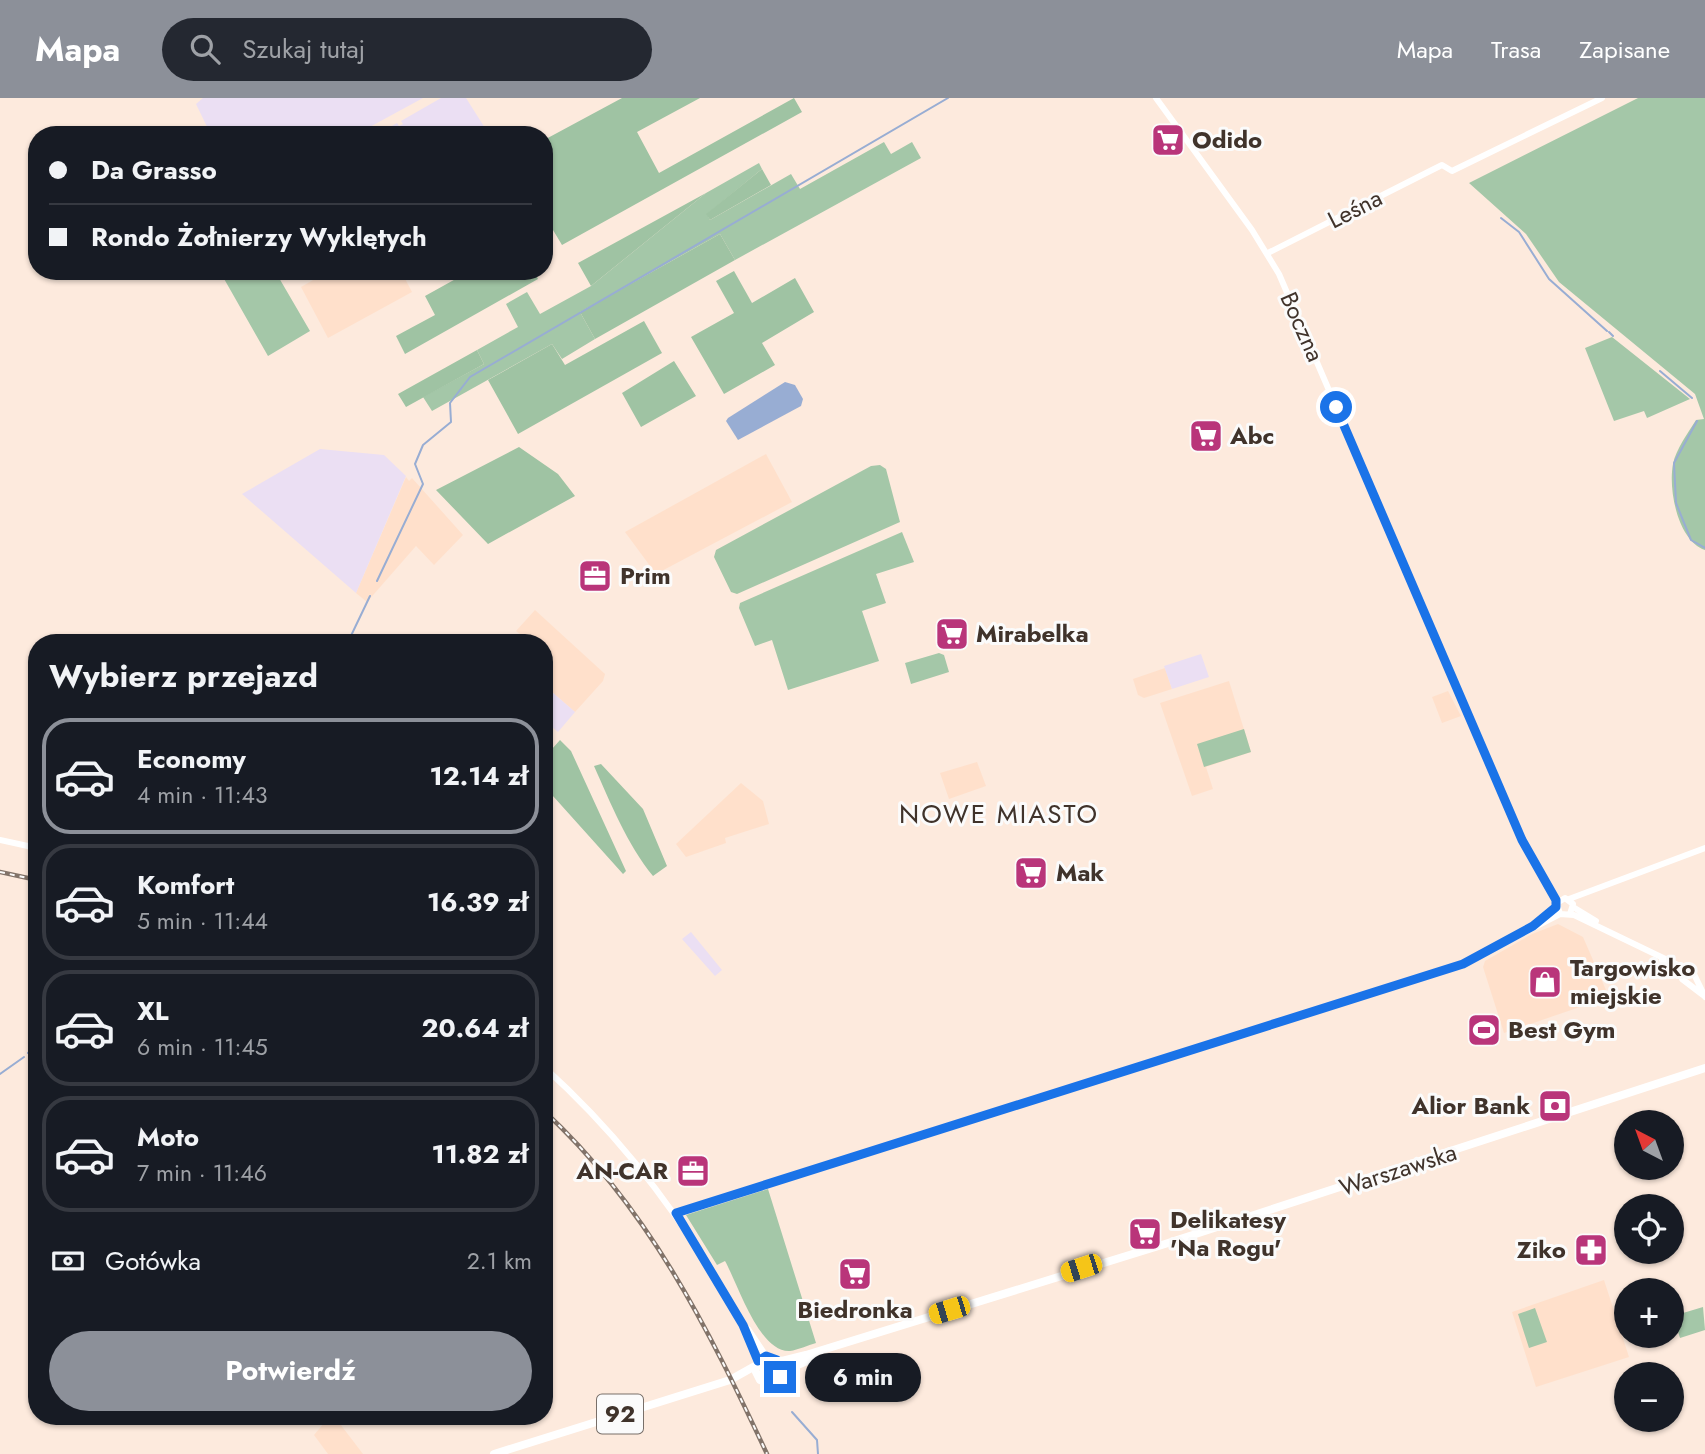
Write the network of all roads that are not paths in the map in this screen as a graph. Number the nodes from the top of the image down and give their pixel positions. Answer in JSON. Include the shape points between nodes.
{"nodes":[{"id":1,"x":1156,"y":98,"type":"edge"},
{"id":2,"x":1602,"y":98,"type":"edge"},
{"id":3,"x":1268,"y":253,"type":"junction"},
{"id":4,"x":0,"y":839,"type":"edge"},
{"id":5,"x":28,"y":846,"type":"edge"},
{"id":6,"x":1705,"y":848,"type":"edge"},
{"id":7,"x":1565,"y":906,"type":"junction"},
{"id":8,"x":1683,"y":971,"type":"junction"},
{"id":9,"x":1692,"y":979,"type":"junction"},
{"id":10,"x":1705,"y":996,"type":"edge"},
{"id":11,"x":1705,"y":1068,"type":"edge"},
{"id":12,"x":553,"y":1076,"type":"edge"},
{"id":13,"x":676,"y":1213,"type":"junction"},
{"id":14,"x":1089,"y":1268,"type":"junction"},
{"id":15,"x":908,"y":1323,"type":"junction"},
{"id":16,"x":920,"y":1324,"type":"junction"},
{"id":17,"x":743,"y":1325,"type":"junction"},
{"id":18,"x":766,"y":1356,"type":"junction"},
{"id":19,"x":777,"y":1360,"type":"junction"},
{"id":20,"x":756,"y":1364,"type":"junction"},
{"id":21,"x":781,"y":1372,"type":"junction"},
{"id":22,"x":758,"y":1379,"type":"junction"},
{"id":23,"x":494,"y":1454,"type":"edge"},
{"id":24,"x":509,"y":1454,"type":"edge"}],
"edges":[{"from":1,"to":3,"type":"street","name":"Boczna"},
{"from":2,"to":3,"type":"street","name":"Leśna","via":[[1452,171],[1442,165]]},
{"from":3,"to":7,"type":"street","name":"Boczna","via":[[1524,844]]},
{"from":4,"to":5,"type":"street"},
{"from":6,"to":7,"type":"street","via":[[1583,894]]},
{"from":7,"to":8,"type":"street","name":"Boczna"},
{"from":7,"to":13,"type":"street","via":[[1472,961]]},
{"from":8,"to":9,"type":"street","via":[[1682,979]]},
{"from":8,"to":9,"type":"street","via":[[1693,970]]},
{"from":9,"to":10,"type":"street"},
{"from":11,"to":14,"type":"main road","name":"Warszawska","number":"92"},
{"from":12,"to":13,"type":"street","via":[[610,1132]]},
{"from":13,"to":17,"type":"street"},
{"from":14,"to":15,"type":"main road","name":"Warszawska","number":"92"},
{"from":14,"to":16,"type":"main road","name":"Warszawska","number":"92"},
{"from":15,"to":16,"type":"main road"},
{"from":15,"to":19,"type":"main road","name":"Warszawska","number":"92"},
{"from":16,"to":21,"type":"main road","name":"Warszawska","number":"92"},
{"from":17,"to":18,"type":"street"},
{"from":17,"to":20,"type":"street"},
{"from":18,"to":19,"type":"main road"},
{"from":18,"to":20,"type":"main road","number":"92"},
{"from":19,"to":21,"type":"main road"},
{"from":20,"to":22,"type":"main road"},
{"from":20,"to":23,"type":"main road","number":"92","via":[[730,1380]]},
{"from":21,"to":22,"type":"main road","number":"92","via":[[772,1383]]},
{"from":22,"to":24,"type":"main road","number":"92"}]}
